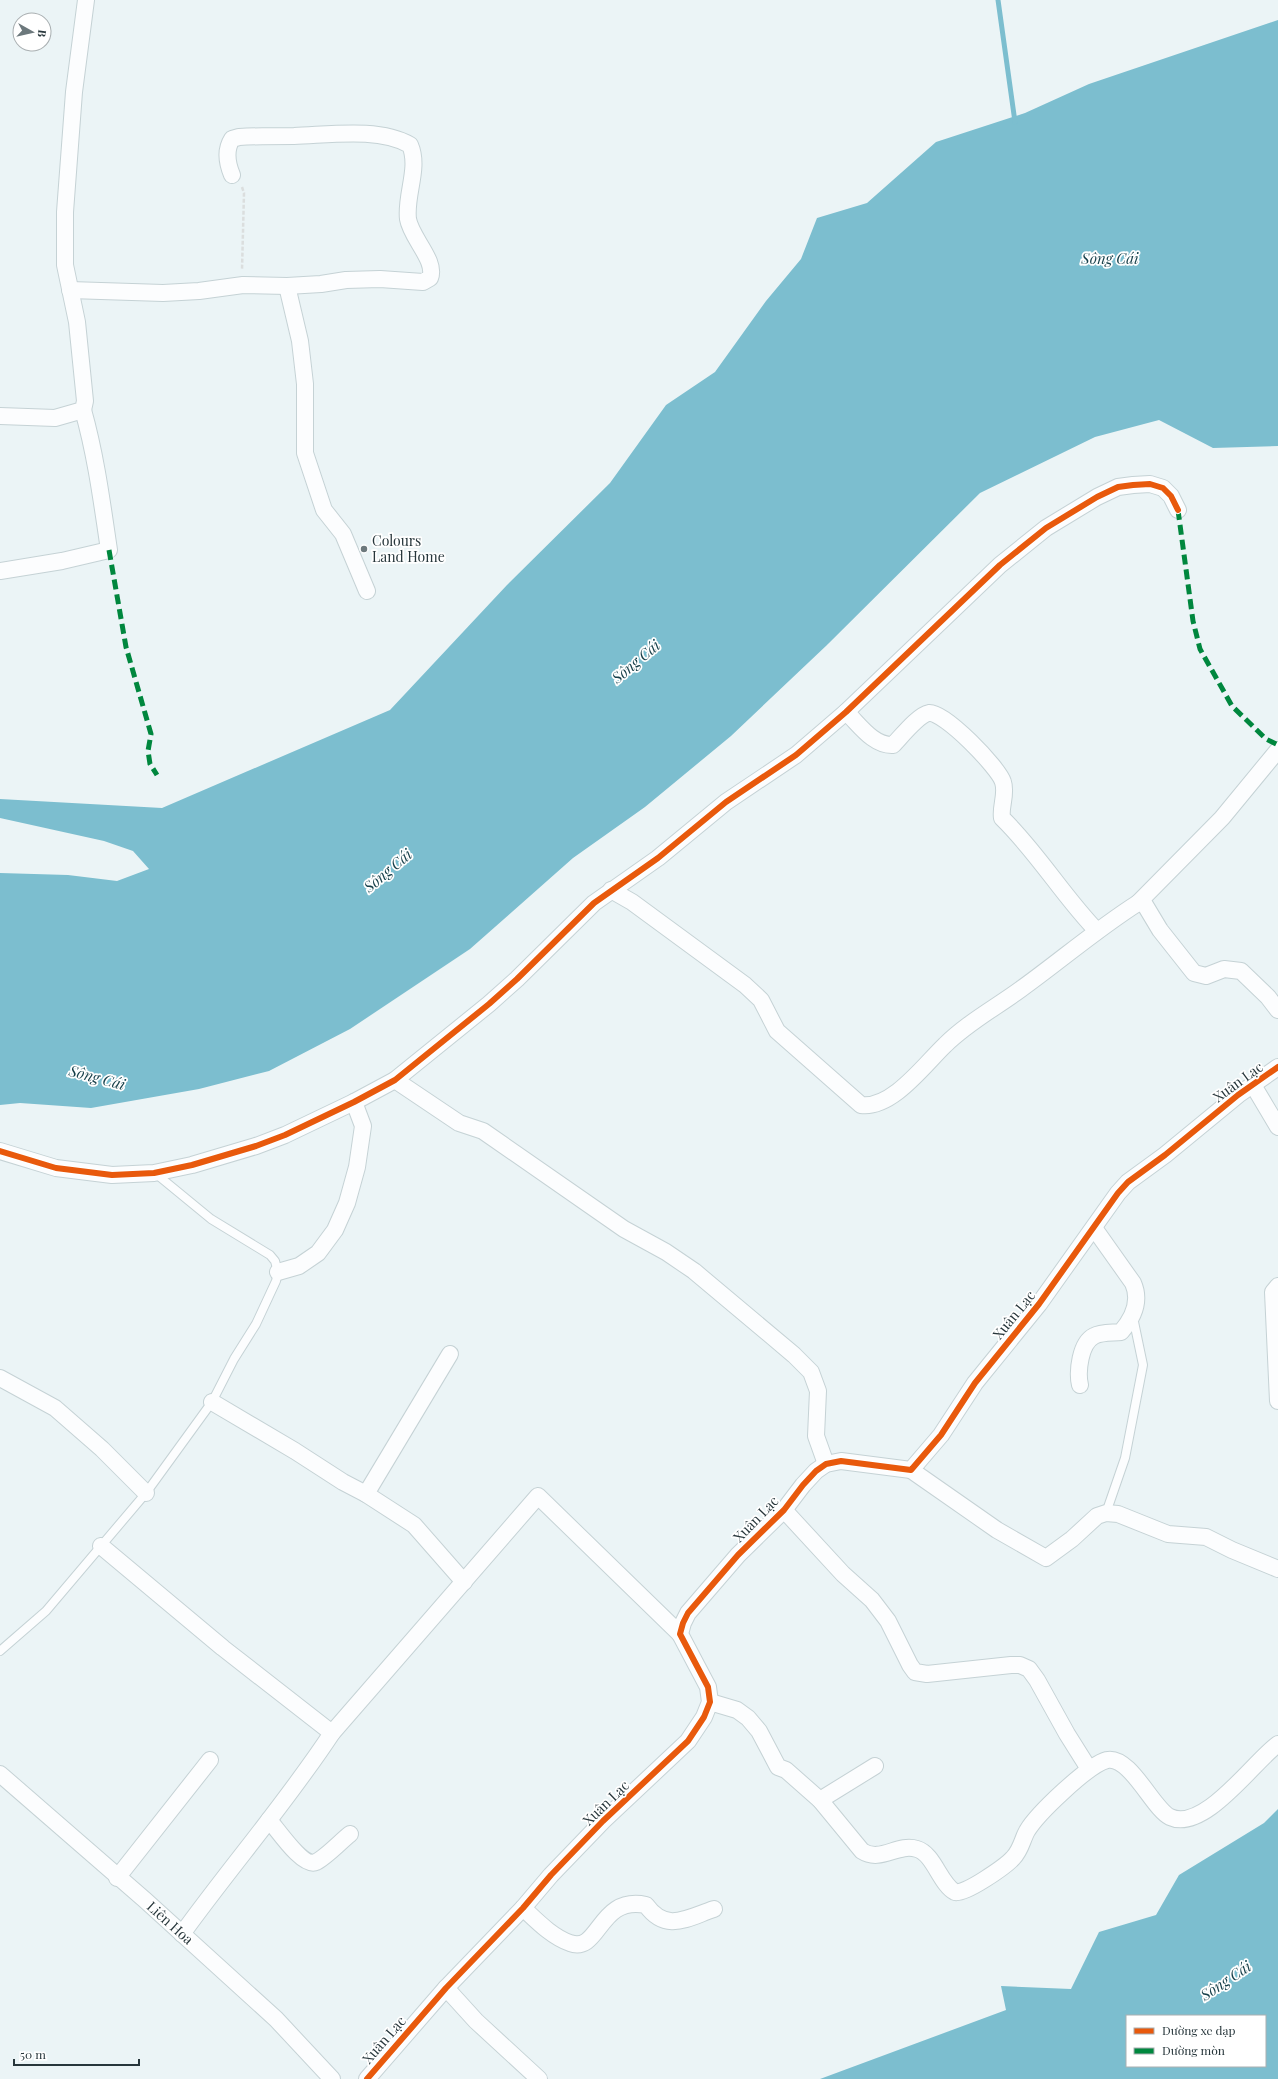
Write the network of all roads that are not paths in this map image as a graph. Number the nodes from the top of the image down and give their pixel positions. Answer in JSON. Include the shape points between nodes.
{"nodes":[{"id":1,"x":86,"y":0,"type":"edge"},
{"id":2,"x":232,"y":175,"type":"road end"},
{"id":3,"x":287,"y":286,"type":"junction"},
{"id":4,"x":70,"y":290,"type":"junction"},
{"id":5,"x":83,"y":410,"type":"junction"},
{"id":6,"x":0,"y":416,"type":"edge"},
{"id":7,"x":1178,"y":510,"type":"dead end"},
{"id":8,"x":0,"y":571,"type":"edge"},
{"id":9,"x":367,"y":591,"type":"dead end"},
{"id":10,"x":846,"y":712,"type":"junction"},
{"id":11,"x":1278,"y":750,"type":"edge"},
{"id":12,"x":610,"y":890,"type":"junction"},
{"id":13,"x":1138,"y":903,"type":"junction"},
{"id":14,"x":1097,"y":931,"type":"junction"},
{"id":15,"x":1278,"y":1010,"type":"edge"},
{"id":16,"x":1278,"y":1067,"type":"edge"},
{"id":17,"x":395,"y":1080,"type":"junction"},
{"id":18,"x":1253,"y":1085,"type":"junction"},
{"id":19,"x":354,"y":1102,"type":"junction"},
{"id":20,"x":1278,"y":1127,"type":"edge"},
{"id":21,"x":0,"y":1151,"type":"edge"},
{"id":22,"x":154,"y":1173,"type":"junction"},
{"id":23,"x":1094,"y":1228,"type":"junction"},
{"id":24,"x":278,"y":1272,"type":"junction"},
{"id":25,"x":1278,"y":1286,"type":"edge"},
{"id":26,"x":1132,"y":1316,"type":"junction"},
{"id":27,"x":450,"y":1354,"type":"dead end"},
{"id":28,"x":0,"y":1378,"type":"edge"},
{"id":29,"x":1080,"y":1385,"type":"dead end"},
{"id":30,"x":1278,"y":1401,"type":"edge"},
{"id":31,"x":212,"y":1402,"type":"junction"},
{"id":32,"x":826,"y":1464,"type":"junction"},
{"id":33,"x":911,"y":1470,"type":"junction"},
{"id":34,"x":146,"y":1493,"type":"junction"},
{"id":35,"x":366,"y":1494,"type":"junction"},
{"id":36,"x":784,"y":1510,"type":"junction"},
{"id":37,"x":1106,"y":1513,"type":"junction"},
{"id":38,"x":101,"y":1546,"type":"junction"},
{"id":39,"x":1278,"y":1569,"type":"edge"},
{"id":40,"x":464,"y":1582,"type":"junction"},
{"id":41,"x":680,"y":1634,"type":"junction"},
{"id":42,"x":0,"y":1651,"type":"edge"},
{"id":43,"x":710,"y":1702,"type":"junction"},
{"id":44,"x":332,"y":1733,"type":"junction"},
{"id":45,"x":1278,"y":1744,"type":"edge"},
{"id":46,"x":210,"y":1760,"type":"dead end"},
{"id":47,"x":875,"y":1766,"type":"dead end"},
{"id":48,"x":1089,"y":1769,"type":"junction"},
{"id":49,"x":0,"y":1774,"type":"edge"},
{"id":50,"x":820,"y":1800,"type":"junction"},
{"id":51,"x":269,"y":1820,"type":"junction"},
{"id":52,"x":350,"y":1834,"type":"dead end"},
{"id":53,"x":117,"y":1878,"type":"junction"},
{"id":54,"x":523,"y":1908,"type":"junction"},
{"id":55,"x":714,"y":1909,"type":"dead end"},
{"id":56,"x":182,"y":1934,"type":"junction"},
{"id":57,"x":446,"y":1988,"type":"junction"},
{"id":58,"x":332,"y":2079,"type":"edge"},
{"id":59,"x":367,"y":2079,"type":"edge"},
{"id":60,"x":539,"y":2079,"type":"edge"}],
"edges":[{"from":1,"to":4,"type":"street","via":[[74,92],[65,212],[65,266]]},
{"from":2,"to":3,"type":"street","via":[[228,161],[229,144],[232,139],[238,137],[356,134],[391,137],[410,145],[414,159],[408,220],[432,268],[430,278],[423,282],[346,280]]},
{"from":3,"to":4,"type":"street","via":[[243,285],[163,293]]},
{"from":3,"to":9,"type":"street","via":[[300,341],[305,384],[305,453],[324,510],[343,534]]},
{"from":4,"to":5,"type":"street","via":[[85,385]]},
{"from":5,"to":6,"type":"street","via":[[55,418]]},
{"from":5,"to":8,"type":"street","via":[[100,487],[109,550]]},
{"from":7,"to":10,"type":"street","via":[[1171,496],[1163,488],[1150,484],[1118,488],[1071,512],[1046,528],[1000,566]]},
{"from":10,"to":12,"type":"street","via":[[796,754],[726,802],[658,858]]},
{"from":10,"to":14,"type":"street","via":[[868,734],[886,746],[893,745],[924,715],[933,713],[950,723],[1002,780],[1002,818],[1023,839]]},
{"from":11,"to":13,"type":"street","via":[[1222,818]]},
{"from":12,"to":14,"type":"street","via":[[632,902],[745,985],[760,1000],[777,1031],[856,1102],[868,1106],[896,1092],[968,1026]]},
{"from":12,"to":17,"type":"street","via":[[518,979]]},
{"from":13,"to":14,"type":"street"},
{"from":13,"to":15,"type":"street","via":[[1145,905],[1164,936],[1194,973],[1206,976],[1224,969],[1241,971]]},
{"from":16,"to":18,"type":"street","name":"Xuân Lạc"},
{"from":17,"to":19,"type":"street"},
{"from":17,"to":32,"type":"street","via":[[459,1123],[483,1131],[624,1229],[666,1252],[729,1299],[794,1355],[811,1372],[818,1391],[816,1436]]},
{"from":18,"to":20,"type":"street"},
{"from":18,"to":23,"type":"street","name":"Xuân Lạc","via":[[1128,1182]]},
{"from":19,"to":22,"type":"street","via":[[256,1146]]},
{"from":19,"to":24,"type":"street","via":[[363,1126],[357,1167],[347,1203],[335,1230],[318,1253],[299,1266]]},
{"from":21,"to":22,"type":"street","via":[[56,1168],[112,1175]]},
{"from":22,"to":24,"type":"lane","via":[[210,1219],[270,1255]]},
{"from":23,"to":26,"type":"street","via":[[1133,1283],[1137,1293]]},
{"from":23,"to":33,"type":"street","name":"Xuân Lạc","via":[[1039,1304],[975,1383],[941,1435]]},
{"from":24,"to":31,"type":"lane","via":[[256,1324]]},
{"from":25,"to":30,"type":"street","via":[[1274,1292]]},
{"from":26,"to":29,"type":"street","via":[[1121,1332],[1097,1334],[1088,1342],[1079,1366]]},
{"from":26,"to":37,"type":"lane","via":[[1143,1366],[1125,1458]]},
{"from":27,"to":35,"type":"street"},
{"from":28,"to":34,"type":"street","via":[[55,1408],[102,1449]]},
{"from":31,"to":34,"type":"lane"},
{"from":31,"to":35,"type":"street"},
{"from":32,"to":33,"type":"street","via":[[841,1462]]},
{"from":32,"to":36,"type":"street","name":"Xuân Lạc","via":[[802,1485]]},
{"from":33,"to":37,"type":"street","via":[[997,1530],[1046,1558],[1072,1539],[1096,1516]]},
{"from":34,"to":38,"type":"lane"},
{"from":35,"to":40,"type":"street","via":[[414,1525]]},
{"from":36,"to":41,"type":"street","name":"Xuân Lạc","via":[[738,1555],[688,1614],[682,1623]]},
{"from":36,"to":48,"type":"street","via":[[843,1574],[872,1600],[888,1621],[916,1672],[927,1674],[1011,1665],[1029,1669]]},
{"from":37,"to":39,"type":"street","via":[[1118,1514],[1168,1534],[1206,1537]]},
{"from":38,"to":42,"type":"lane","via":[[46,1611]]},
{"from":38,"to":44,"type":"street"},
{"from":40,"to":41,"type":"street","via":[[538,1496]]},
{"from":40,"to":44,"type":"street"},
{"from":41,"to":43,"type":"street","via":[[708,1687]]},
{"from":43,"to":50,"type":"street","via":[[737,1710],[748,1718],[759,1731],[778,1767],[786,1770]]},
{"from":43,"to":54,"type":"street","name":"Xuân Lạc","via":[[704,1718],[688,1741],[598,1827]]},
{"from":44,"to":51,"type":"street","via":[[308,1770]]},
{"from":45,"to":48,"type":"street","via":[[1220,1800],[1185,1820],[1169,1817],[1119,1761],[1106,1760]]},
{"from":46,"to":53,"type":"street"},
{"from":47,"to":50,"type":"street"},
{"from":48,"to":50,"type":"street","via":[[1035,1820],[1026,1832],[1015,1857],[961,1892],[955,1892],[948,1885],[935,1866],[919,1850],[909,1847],[877,1856],[866,1854]]},
{"from":49,"to":53,"type":"street","name":"Liên Hoa"},
{"from":51,"to":52,"type":"street","via":[[299,1857],[307,1863],[315,1862]]},
{"from":51,"to":56,"type":"street"},
{"from":53,"to":56,"type":"street","name":"Liên Hoa"},
{"from":54,"to":55,"type":"street","via":[[553,1934],[580,1945],[590,1940],[608,1915],[625,1904],[646,1905],[652,1914],[665,1922],[682,1920]]},
{"from":54,"to":57,"type":"street","name":"Xuân Lạc"},
{"from":56,"to":58,"type":"street","name":"Liên Hoa","via":[[276,2019]]},
{"from":57,"to":59,"type":"street","name":"Xuân Lạc"},
{"from":57,"to":60,"type":"street","via":[[476,2021]]}]}
